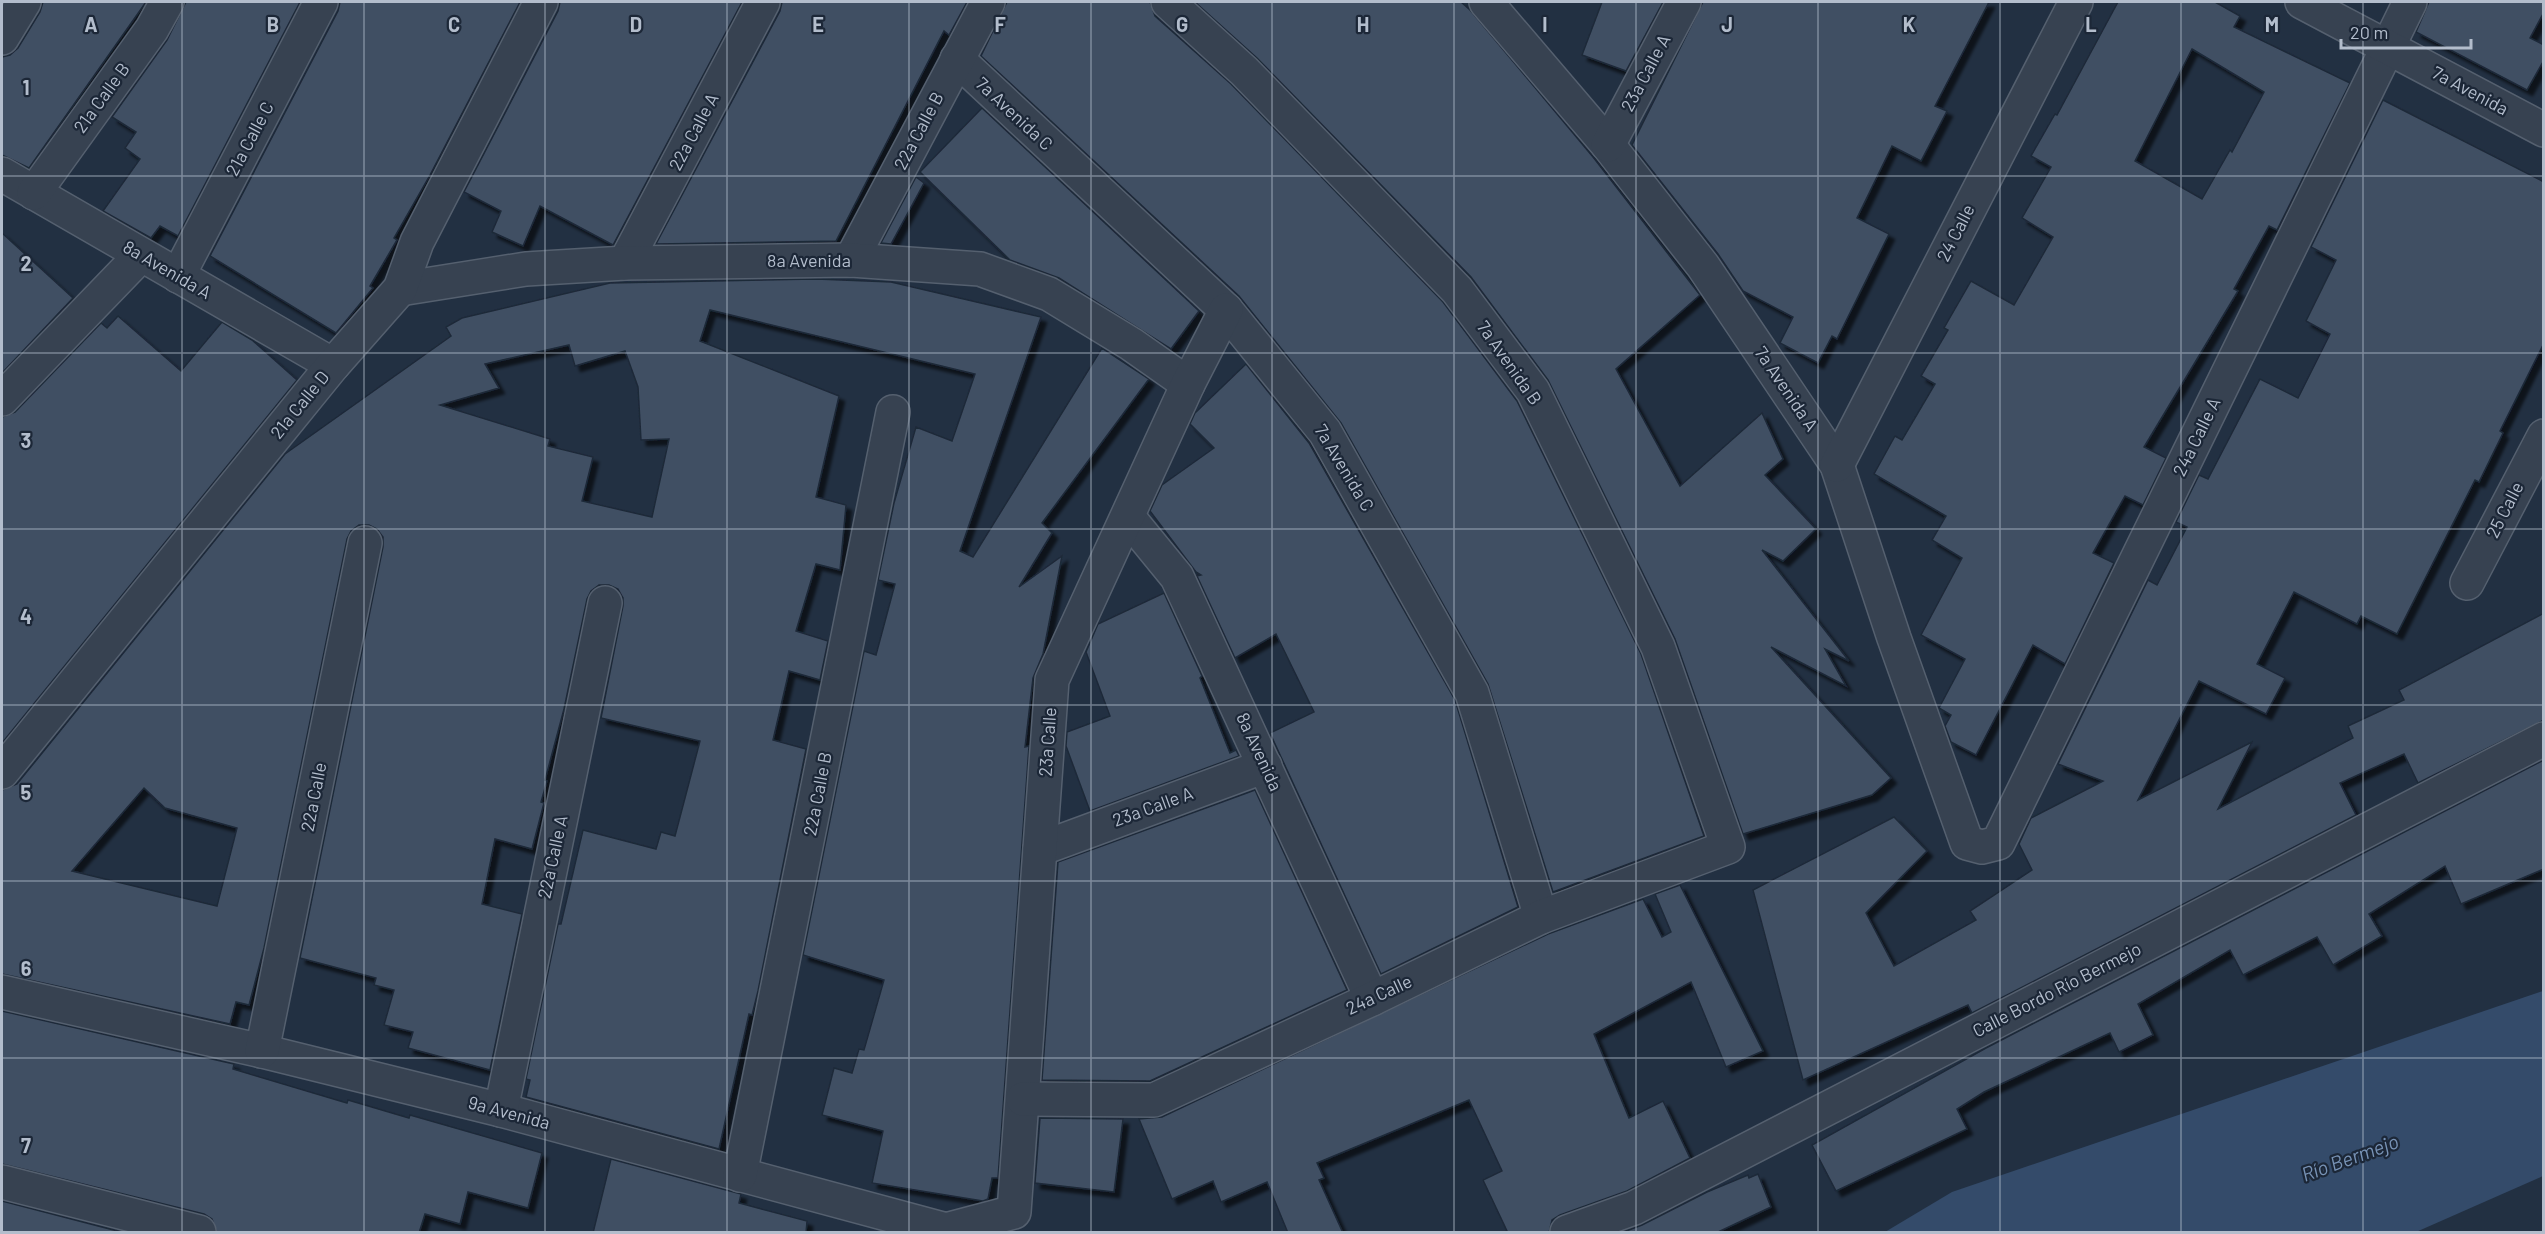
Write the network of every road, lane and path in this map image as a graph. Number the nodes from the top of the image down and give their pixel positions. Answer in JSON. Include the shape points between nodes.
{"nodes":[{"id":1,"x":24,"y":2,"type":"edge"},
{"id":2,"x":167,"y":2,"type":"edge"},
{"id":3,"x":321,"y":2,"type":"edge"},
{"id":4,"x":541,"y":2,"type":"edge"},
{"id":5,"x":763,"y":2,"type":"edge"},
{"id":6,"x":988,"y":2,"type":"edge"},
{"id":7,"x":1168,"y":2,"type":"edge"},
{"id":8,"x":1486,"y":2,"type":"edge"},
{"id":9,"x":1684,"y":2,"type":"edge"},
{"id":10,"x":2076,"y":2,"type":"edge"},
{"id":11,"x":2302,"y":2,"type":"edge"},
{"id":12,"x":2410,"y":2,"type":"edge"},
{"id":13,"x":2,"y":38,"type":"edge"},
{"id":14,"x":2386,"y":47,"type":"junction"},
{"id":15,"x":957,"y":59,"type":"junction"},
{"id":16,"x":2544,"y":130,"type":"edge"},
{"id":17,"x":1608,"y":145,"type":"junction"},
{"id":18,"x":2,"y":174,"type":"edge"},
{"id":19,"x":33,"y":193,"type":"junction"},
{"id":20,"x":141,"y":255,"type":"junction"},
{"id":21,"x":851,"y":260,"type":"junction"},
{"id":22,"x":625,"y":263,"type":"junction"},
{"id":23,"x":178,"y":276,"type":"junction"},
{"id":24,"x":400,"y":289,"type":"junction"},
{"id":25,"x":1226,"y":310,"type":"junction"},
{"id":26,"x":333,"y":365,"type":"junction"},
{"id":27,"x":1188,"y":384,"type":"junction"},
{"id":28,"x":2,"y":399,"type":"edge"},
{"id":29,"x":893,"y":412,"type":"dead end"},
{"id":30,"x":2544,"y":436,"type":"edge"},
{"id":31,"x":1837,"y":465,"type":"junction"},
{"id":32,"x":1128,"y":517,"type":"junction"},
{"id":33,"x":365,"y":543,"type":"dead end"},
{"id":34,"x":2468,"y":583,"type":"dead end"},
{"id":35,"x":605,"y":603,"type":"dead end"},
{"id":36,"x":2544,"y":739,"type":"edge"},
{"id":37,"x":1265,"y":766,"type":"junction"},
{"id":38,"x":2,"y":772,"type":"edge"},
{"id":39,"x":1967,"y":843,"type":"joint"},
{"id":40,"x":1728,"y":847,"type":"joint"},
{"id":41,"x":1040,"y":849,"type":"junction"},
{"id":42,"x":1541,"y":917,"type":"junction"},
{"id":43,"x":2,"y":992,"type":"edge"},
{"id":44,"x":1372,"y":999,"type":"junction"},
{"id":45,"x":262,"y":1051,"type":"junction"},
{"id":46,"x":1023,"y":1099,"type":"junction"},
{"id":47,"x":501,"y":1110,"type":"junction"},
{"id":48,"x":740,"y":1175,"type":"junction"},
{"id":49,"x":2,"y":1182,"type":"edge"},
{"id":50,"x":1014,"y":1212,"type":"joint"},
{"id":51,"x":199,"y":1233,"type":"edge"},
{"id":52,"x":1567,"y":1233,"type":"edge"}],
"edges":[{"from":1,"to":13,"type":"street"},
{"from":2,"to":19,"type":"street","name":"21a Calle B","via":[[152,29]]},
{"from":3,"to":23,"type":"street","name":"21a Calle C"},
{"from":4,"to":24,"type":"street","name":"21a Calle D","via":[[417,242]]},
{"from":5,"to":22,"type":"street","name":"22a Calle A"},
{"from":6,"to":15,"type":"street","name":"22a Calle B"},
{"from":7,"to":40,"type":"street","name":"7a Avenida B","via":[[1244,71],[1457,290],[1533,391],[1658,647]]},
{"from":8,"to":17,"type":"street","name":"7a Avenida A"},
{"from":9,"to":17,"type":"street","name":"23a Calle A"},
{"from":10,"to":31,"type":"street","name":"24 Calle"},
{"from":11,"to":14,"type":"street","name":"7a Avenida"},
{"from":12,"to":14,"type":"street","name":"24a Calle A"},
{"from":14,"to":16,"type":"street","name":"7a Avenida"},
{"from":14,"to":39,"type":"street","name":"24a Calle A","via":[[1998,843],[1982,847]]},
{"from":15,"to":21,"type":"street","name":"22a Calle B"},
{"from":15,"to":25,"type":"street","name":"7a Avenida C"},
{"from":17,"to":31,"type":"street","name":"7a Avenida A","via":[[1703,266]]},
{"from":18,"to":19,"type":"street","name":"8a Avenida A"},
{"from":19,"to":20,"type":"street","name":"8a Avenida A"},
{"from":20,"to":23,"type":"street","name":"8a Avenida A"},
{"from":20,"to":28,"type":"street"},
{"from":21,"to":22,"type":"street","name":"8a Avenida"},
{"from":21,"to":27,"type":"street","name":"8a Avenida","via":[[980,269],[1049,294]]},
{"from":22,"to":24,"type":"street","name":"8a Avenida","via":[[526,269]]},
{"from":23,"to":26,"type":"street","name":"8a Avenida A"},
{"from":24,"to":26,"type":"street","name":"21a Calle D"},
{"from":25,"to":27,"type":"street","name":"23a Calle"},
{"from":25,"to":42,"type":"street","name":"7a Avenida C","via":[[1325,432],[1472,693]]},
{"from":26,"to":38,"type":"street","name":"21a Calle D"},
{"from":27,"to":32,"type":"street","name":"23a Calle"},
{"from":29,"to":48,"type":"street","name":"22a Calle B"},
{"from":30,"to":34,"type":"street","name":"25 Calle"},
{"from":31,"to":39,"type":"street","name":"7a Avenida A"},
{"from":32,"to":37,"type":"street","name":"8a Avenida","via":[[1177,577]]},
{"from":32,"to":41,"type":"street","name":"23a Calle","via":[[1052,680]]},
{"from":33,"to":45,"type":"street","name":"22a Calle"},
{"from":35,"to":47,"type":"street","name":"22a Calle A"},
{"from":36,"to":52,"type":"street","name":"Calle Bordo Río Bermejo","via":[[1634,1208]]},
{"from":37,"to":41,"type":"street","name":"23a Calle A"},
{"from":37,"to":44,"type":"street","name":"8a Avenida"},
{"from":40,"to":42,"type":"street","name":"24a Calle"},
{"from":41,"to":46,"type":"street","name":"23a Calle"},
{"from":42,"to":44,"type":"street","name":"24a Calle"},
{"from":43,"to":45,"type":"street","name":"9a Avenida"},
{"from":44,"to":46,"type":"street","name":"24a Calle","via":[[1154,1100]]},
{"from":45,"to":47,"type":"street","name":"9a Avenida"},
{"from":46,"to":50,"type":"street","name":"23a Calle"},
{"from":47,"to":48,"type":"street","name":"9a Avenida"},
{"from":48,"to":50,"type":"street","name":"9a Avenida","via":[[946,1230]]},
{"from":49,"to":51,"type":"street"}]}
